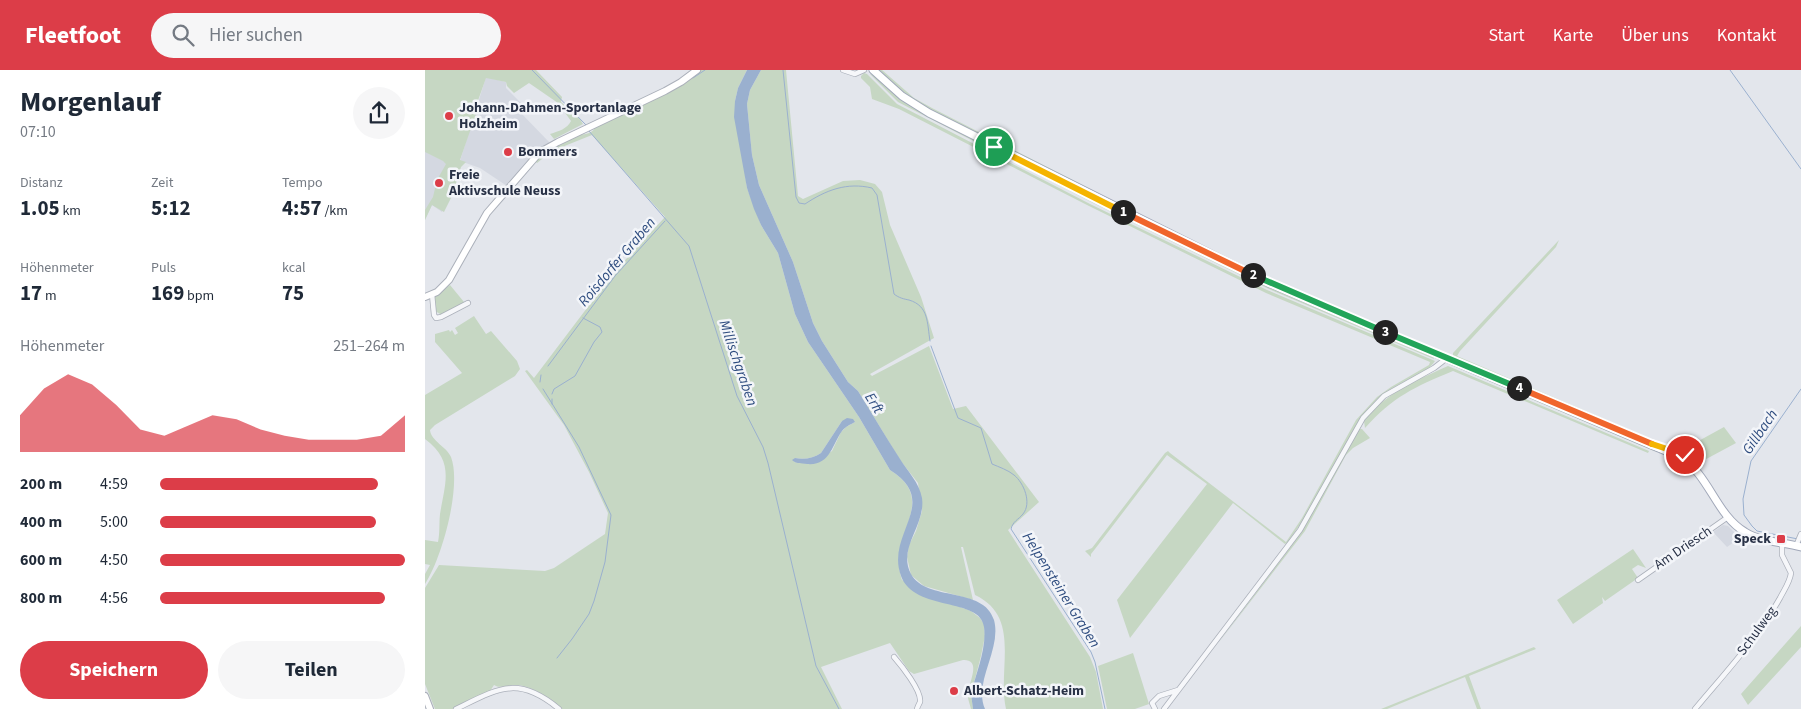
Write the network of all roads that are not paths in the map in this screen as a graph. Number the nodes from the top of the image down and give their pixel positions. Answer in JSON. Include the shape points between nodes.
{"nodes":[{"id":1,"x":697,"y":70,"type":"edge"},
{"id":2,"x":843,"y":70,"type":"edge"},
{"id":3,"x":864,"y":70,"type":"edge"},
{"id":4,"x":873,"y":70,"type":"edge"},
{"id":5,"x":428,"y":296,"type":"edge"},
{"id":6,"x":468,"y":303,"type":"dead end"},
{"id":7,"x":1447,"y":358,"type":"junction"},
{"id":8,"x":1728,"y":517,"type":"junction"},
{"id":9,"x":1800,"y":535,"type":"edge"},
{"id":10,"x":1782,"y":543,"type":"junction"},
{"id":11,"x":1799,"y":546,"type":"edge"},
{"id":12,"x":1638,"y":580,"type":"dead end"},
{"id":13,"x":894,"y":657,"type":"dead end"},
{"id":14,"x":1178,"y":690,"type":"junction"},
{"id":15,"x":425,"y":696,"type":"edge"},
{"id":16,"x":430,"y":709,"type":"edge"},
{"id":17,"x":456,"y":709,"type":"edge"},
{"id":18,"x":559,"y":709,"type":"edge"},
{"id":19,"x":917,"y":709,"type":"edge"},
{"id":20,"x":1155,"y":709,"type":"edge"},
{"id":21,"x":1164,"y":709,"type":"edge"},
{"id":22,"x":1695,"y":709,"type":"edge"}],
"edges":[{"from":1,"to":5,"type":"main road","via":[[665,91],[544,149],[487,213],[449,280]]},
{"from":2,"to":3,"type":"street","via":[[855,74]]},
{"from":4,"to":7,"type":"main road","via":[[916,106],[1031,166],[1269,283]]},
{"from":5,"to":6,"type":"street","via":[[436,318]]},
{"from":7,"to":8,"type":"main road","via":[[1684,459]]},
{"from":7,"to":14,"type":"street","via":[[1391,391],[1363,418],[1300,530]]},
{"from":8,"to":10,"type":"main road","via":[[1749,534]]},
{"from":8,"to":12,"type":"street","name":"Am Driesch"},
{"from":9,"to":11,"type":"street"},
{"from":10,"to":11,"type":"main road"},
{"from":10,"to":22,"type":"street","name":"Schulweg","via":[[1782,555],[1791,573],[1787,585],[1757,634]]},
{"from":13,"to":19,"type":"street","via":[[911,677],[920,697]]},
{"from":14,"to":20,"type":"street","via":[[1155,698],[1152,703]]},
{"from":14,"to":21,"type":"street"},
{"from":15,"to":16,"type":"main road"},
{"from":17,"to":18,"type":"street","via":[[510,687],[532,691]]}]}
